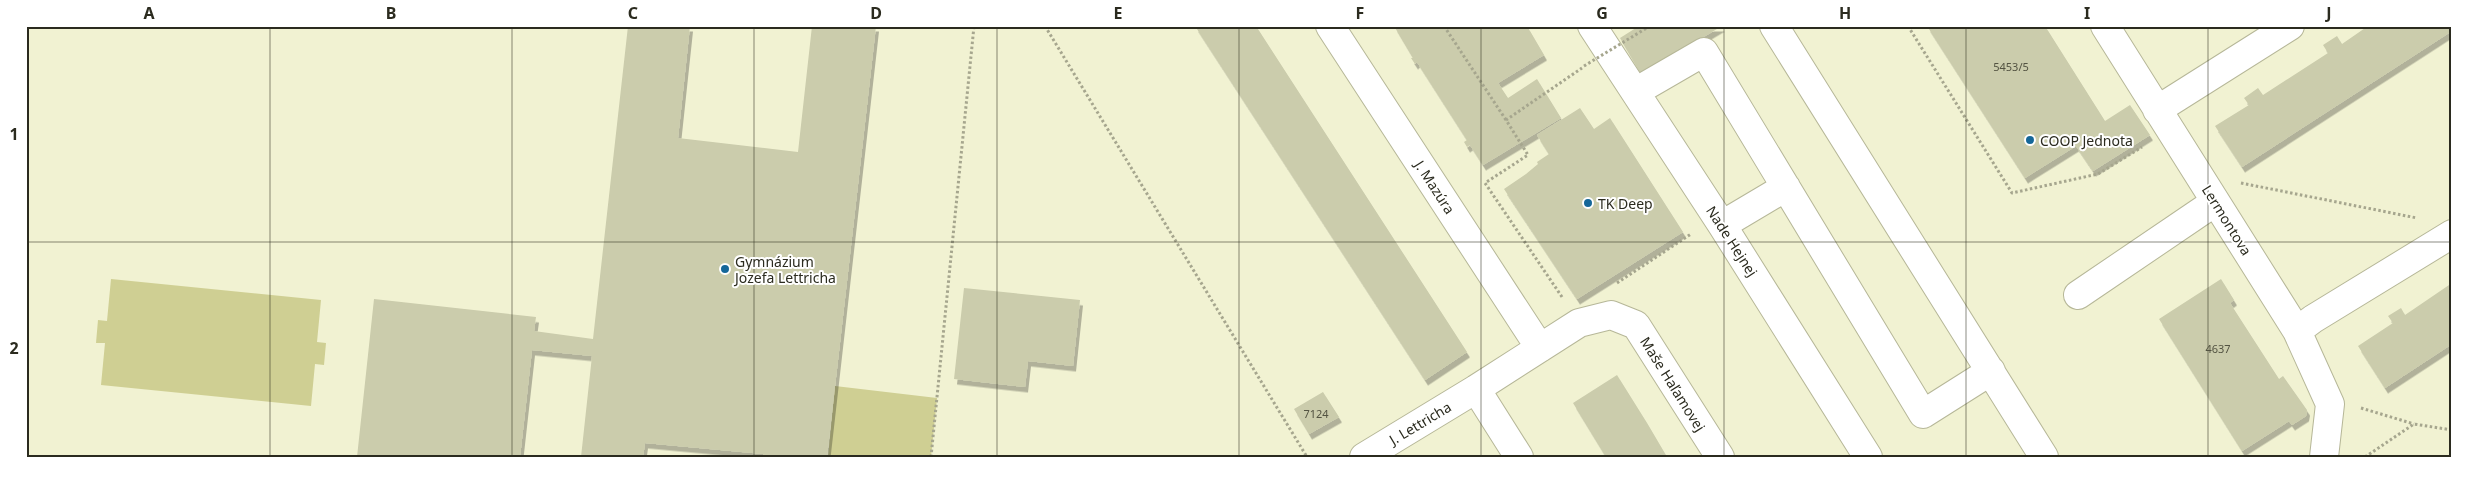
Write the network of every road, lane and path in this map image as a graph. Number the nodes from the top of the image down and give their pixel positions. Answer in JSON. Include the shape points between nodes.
{"nodes":[{"id":1,"x":974,"y":26,"type":"edge"},
{"id":2,"x":1045,"y":26,"type":"edge"},
{"id":3,"x":1330,"y":26,"type":"edge"},
{"id":4,"x":1444,"y":26,"type":"edge"},
{"id":5,"x":1592,"y":26,"type":"edge"},
{"id":6,"x":1650,"y":26,"type":"edge"},
{"id":7,"x":1774,"y":26,"type":"edge"},
{"id":8,"x":1908,"y":26,"type":"edge"},
{"id":9,"x":2105,"y":26,"type":"edge"},
{"id":10,"x":2290,"y":26,"type":"edge"},
{"id":11,"x":1635,"y":92,"type":"junction"},
{"id":12,"x":1506,"y":120,"type":"junction"},
{"id":13,"x":2163,"y":120,"type":"junction"},
{"id":14,"x":2238,"y":182,"type":"dead end"},
{"id":15,"x":1786,"y":187,"type":"junction"},
{"id":16,"x":2215,"y":202,"type":"junction"},
{"id":17,"x":2423,"y":219,"type":"dead end"},
{"id":18,"x":1722,"y":225,"type":"junction"},
{"id":19,"x":1691,"y":227,"type":"dead end"},
{"id":20,"x":2452,"y":234,"type":"edge"},
{"id":21,"x":1632,"y":275,"type":"dead end"},
{"id":22,"x":2078,"y":295,"type":"dead end"},
{"id":23,"x":1579,"y":323,"type":"junction"},
{"id":24,"x":2297,"y":331,"type":"junction"},
{"id":25,"x":1540,"y":348,"type":"junction"},
{"id":26,"x":1991,"y":371,"type":"junction"},
{"id":27,"x":1476,"y":389,"type":"junction"},
{"id":28,"x":2358,"y":407,"type":"dead end"},
{"id":29,"x":2414,"y":424,"type":"junction"},
{"id":30,"x":2452,"y":430,"type":"edge"},
{"id":31,"x":2035,"y":450,"type":"edge"},
{"id":32,"x":931,"y":457,"type":"edge"},
{"id":33,"x":1307,"y":457,"type":"edge"},
{"id":34,"x":1364,"y":457,"type":"edge"},
{"id":35,"x":1519,"y":457,"type":"edge"},
{"id":36,"x":1720,"y":457,"type":"edge"},
{"id":37,"x":1868,"y":457,"type":"edge"},
{"id":38,"x":2324,"y":457,"type":"edge"},
{"id":39,"x":2365,"y":457,"type":"edge"}],
"edges":[{"from":1,"to":32,"type":"path"},
{"from":2,"to":33,"type":"path"},
{"from":3,"to":25,"type":"street","name":"J. Mazúra"},
{"from":4,"to":12,"type":"path"},
{"from":5,"to":11,"type":"street","name":"Nade Hejnej"},
{"from":6,"to":12,"type":"path","bridge":true,"via":[[1584,66]]},
{"from":7,"to":26,"type":"street"},
{"from":8,"to":13,"type":"path","via":[[2012,193],[2098,174]]},
{"from":9,"to":13,"type":"street","name":"Lermontova"},
{"from":10,"to":13,"type":"street"},
{"from":11,"to":15,"type":"street","via":[[1704,52]]},
{"from":11,"to":18,"type":"street","name":"Nade Hejnej"},
{"from":12,"to":23,"type":"path","via":[[1528,155],[1485,183]]},
{"from":13,"to":16,"type":"street","name":"Lermontova"},
{"from":14,"to":17,"type":"path"},
{"from":15,"to":18,"type":"street"},
{"from":15,"to":26,"type":"street","via":[[1923,414]]},
{"from":16,"to":22,"type":"street"},
{"from":16,"to":24,"type":"street","name":"Lermontova"},
{"from":18,"to":37,"type":"street","name":"Nade Hejnej"},
{"from":19,"to":21,"type":"path","via":[[1694,232]]},
{"from":20,"to":24,"type":"street"},
{"from":23,"to":25,"type":"street","name":"Maše Haľamovej"},
{"from":23,"to":36,"type":"street","name":"Maše Haľamovej","via":[[1610,314],[1636,325]]},
{"from":24,"to":38,"type":"street","name":"Lermontova","via":[[2330,404]]},
{"from":25,"to":27,"type":"street","name":"J. Lettricha"},
{"from":26,"to":31,"type":"street"},
{"from":27,"to":34,"type":"street","name":"J. Lettricha"},
{"from":27,"to":35,"type":"street"},
{"from":28,"to":29,"type":"path"},
{"from":29,"to":30,"type":"path"},
{"from":29,"to":39,"type":"path"}]}
